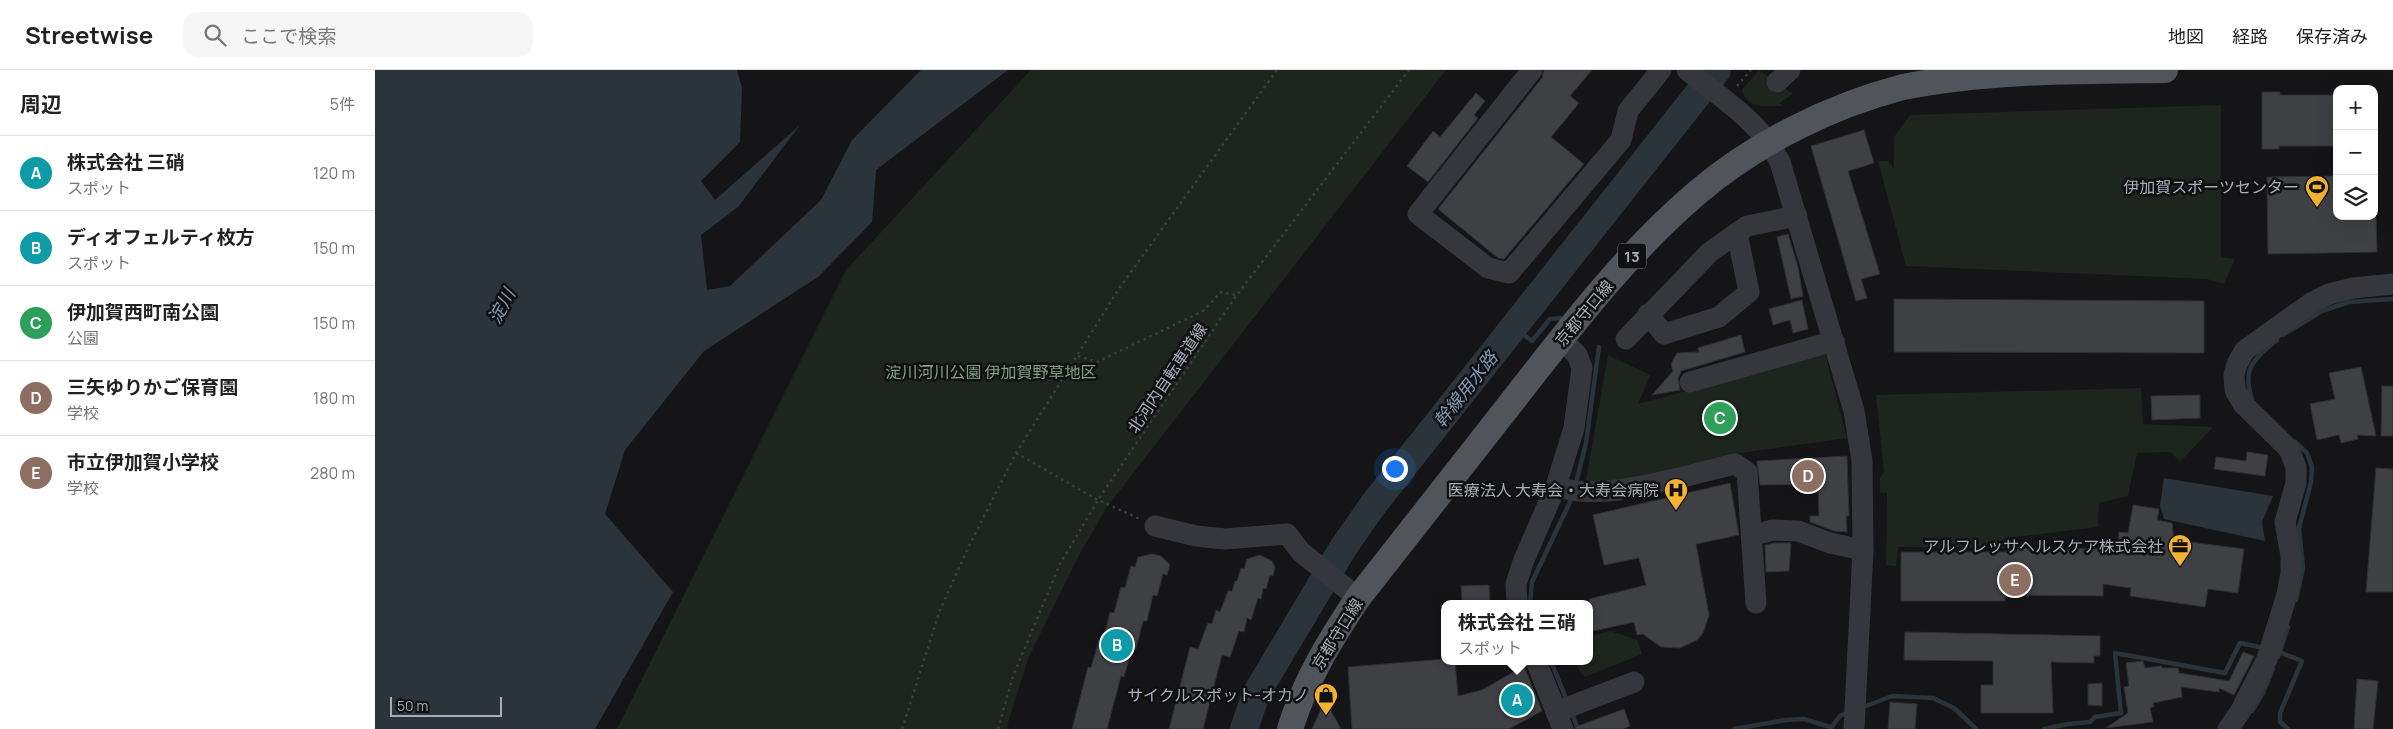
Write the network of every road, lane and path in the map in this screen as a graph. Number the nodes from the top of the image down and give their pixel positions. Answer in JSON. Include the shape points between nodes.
{"nodes":[{"id":1,"x":1277,"y":70,"type":"edge"},
{"id":2,"x":1409,"y":70,"type":"edge"},
{"id":3,"x":1532,"y":70,"type":"edge"},
{"id":4,"x":1661,"y":70,"type":"edge"},
{"id":5,"x":1687,"y":70,"type":"edge"},
{"id":6,"x":2165,"y":70,"type":"edge"},
{"id":7,"x":1985,"y":71,"type":"edge"},
{"id":8,"x":1770,"y":142,"type":"junction"},
{"id":9,"x":1797,"y":216,"type":"junction"},
{"id":10,"x":1737,"y":233,"type":"junction"},
{"id":11,"x":2393,"y":284,"type":"edge"},
{"id":12,"x":1236,"y":296,"type":"junction"},
{"id":13,"x":1648,"y":314,"type":"junction"},
{"id":14,"x":1561,"y":339,"type":"junction"},
{"id":15,"x":1627,"y":339,"type":"dead end"},
{"id":16,"x":1834,"y":341,"type":"junction"},
{"id":17,"x":1078,"y":356,"type":"junction"},
{"id":18,"x":1690,"y":382,"type":"dead end"},
{"id":19,"x":1016,"y":453,"type":"junction"},
{"id":20,"x":1556,"y":486,"type":"junction"},
{"id":21,"x":1098,"y":500,"type":"junction"},
{"id":22,"x":1155,"y":526,"type":"joint"},
{"id":23,"x":1753,"y":534,"type":"junction"},
{"id":24,"x":1863,"y":550,"type":"junction"},
{"id":25,"x":1354,"y":595,"type":"junction"},
{"id":26,"x":1517,"y":600,"type":"edge"},
{"id":27,"x":1756,"y":603,"type":"dead end"},
{"id":28,"x":1538,"y":665,"type":"edge"},
{"id":29,"x":1634,"y":682,"type":"dead end"},
{"id":30,"x":1559,"y":720,"type":"edge"},
{"id":31,"x":902,"y":729,"type":"edge"},
{"id":32,"x":998,"y":729,"type":"edge"},
{"id":33,"x":1290,"y":729,"type":"edge"},
{"id":34,"x":1854,"y":729,"type":"edge"},
{"id":35,"x":2228,"y":729,"type":"edge"}],
"edges":[{"from":1,"to":17,"type":"path","via":[[1120,287]]},
{"from":2,"to":12,"type":"path","name":"北河内自転車道線"},
{"from":3,"to":4,"type":"street","via":[[1418,214],[1488,268],[1509,273],[1621,140],[1628,111]]},
{"from":5,"to":8,"type":"street","via":[[1739,110]]},
{"from":6,"to":7,"type":"main road","name":"京都守口線","number":"13"},
{"from":7,"to":8,"type":"main road","name":"京都守口線","number":"13","via":[[1877,95],[1843,107]]},
{"from":8,"to":9,"type":"street","via":[[1781,162]]},
{"from":8,"to":14,"type":"main road","name":"京都守口線","number":"13","via":[[1699,192],[1635,252]]},
{"from":9,"to":10,"type":"street","via":[[1747,226]]},
{"from":9,"to":16,"type":"street"},
{"from":10,"to":13,"type":"street","via":[[1710,252]]},
{"from":10,"to":13,"type":"street","via":[[1749,292],[1719,318],[1664,334]]},
{"from":11,"to":35,"type":"street","via":[[2353,288],[2311,303],[2245,350],[2237,364],[2235,390],[2243,404],[2289,449],[2296,467],[2296,483],[2285,522],[2291,556],[2287,595],[2267,659]]},
{"from":12,"to":17,"type":"path","via":[[1221,292],[1203,311],[1097,362]]},
{"from":12,"to":21,"type":"path","name":"北河内自転車道線"},
{"from":13,"to":15,"type":"street"},
{"from":14,"to":20,"type":"street","via":[[1577,355],[1582,368],[1574,428]]},
{"from":14,"to":25,"type":"main road","name":"京都守口線","number":"13"},
{"from":16,"to":18,"type":"street"},
{"from":16,"to":24,"type":"street","via":[[1854,412],[1862,461]]},
{"from":17,"to":19,"type":"path"},
{"from":19,"to":21,"type":"path"},
{"from":19,"to":31,"type":"path","via":[[940,610]]},
{"from":20,"to":23,"type":"street","via":[[1587,492],[1628,488],[1735,464],[1747,472]]},
{"from":20,"to":26,"type":"street","via":[[1520,569]]},
{"from":21,"to":22,"type":"path"},
{"from":21,"to":32,"type":"path","name":"北河内自転車道線","via":[[1060,564],[1013,676]]},
{"from":22,"to":25,"type":"street","via":[[1225,539],[1287,534],[1301,552]]},
{"from":23,"to":24,"type":"street","via":[[1773,530],[1798,531]]},
{"from":23,"to":27,"type":"street"},
{"from":24,"to":34,"type":"street"},
{"from":25,"to":33,"type":"main road","name":"京都守口線","number":"13","via":[[1305,688]]},
{"from":28,"to":30,"type":"street"},
{"from":29,"to":30,"type":"street"}]}
